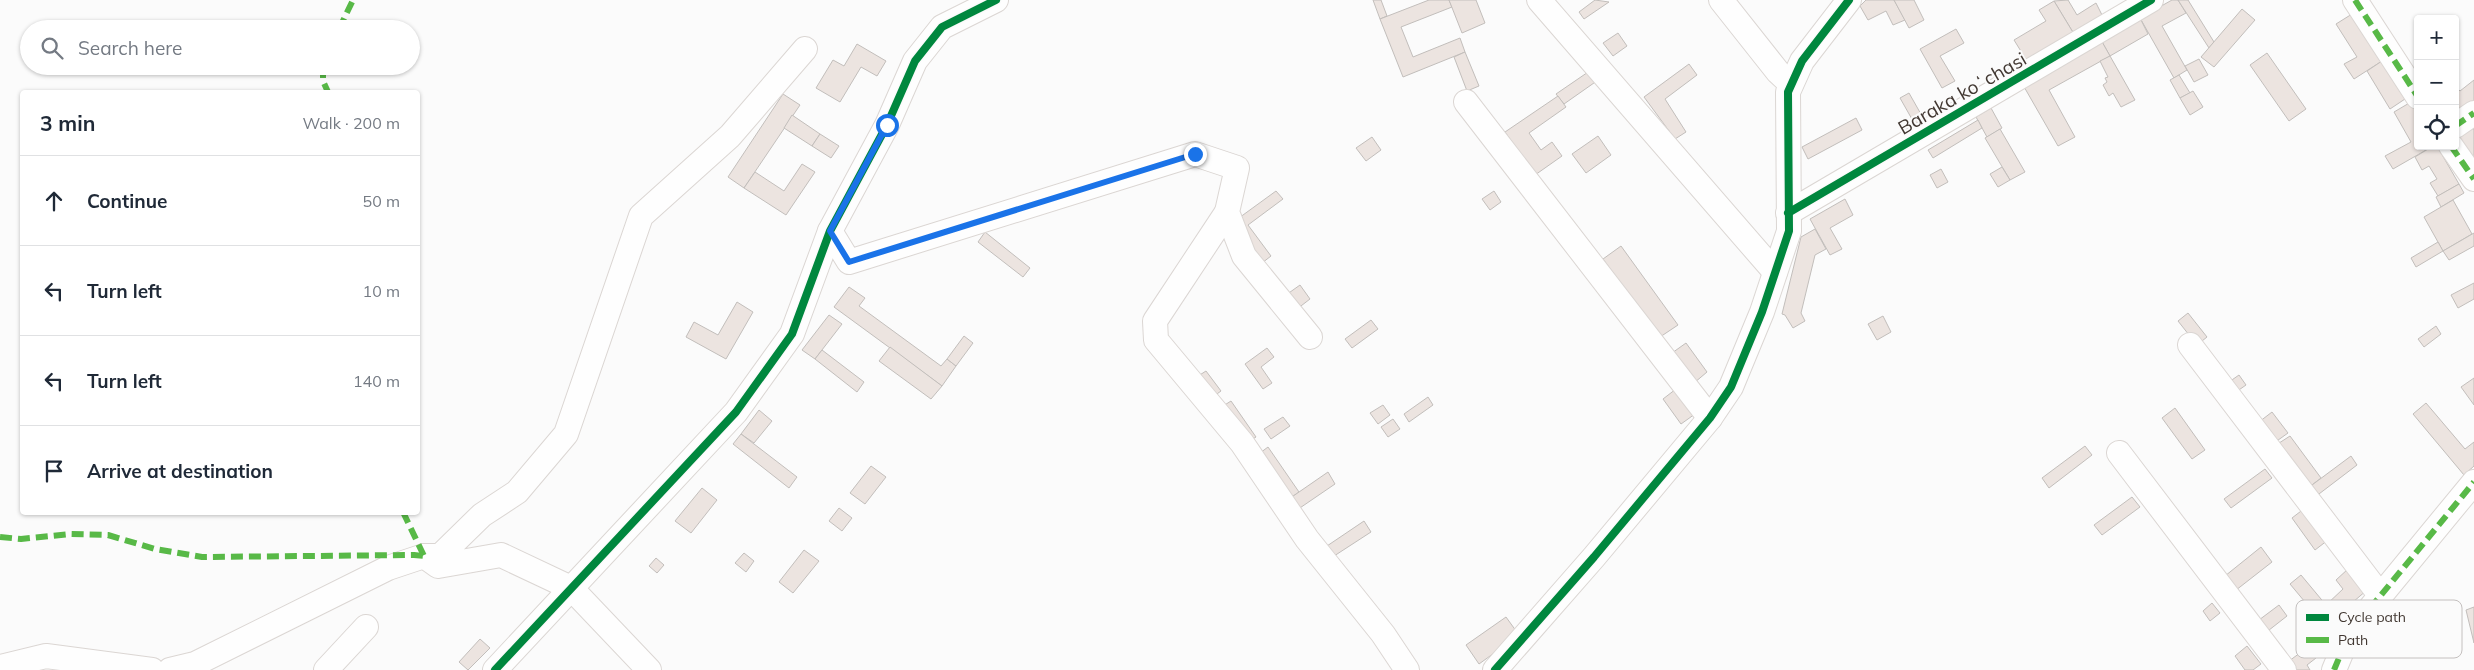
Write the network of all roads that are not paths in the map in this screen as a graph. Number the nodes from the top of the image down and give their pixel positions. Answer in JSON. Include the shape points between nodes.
{"nodes":[{"id":1,"x":996,"y":0,"type":"edge"},
{"id":2,"x":1540,"y":0,"type":"edge"},
{"id":3,"x":1721,"y":0,"type":"edge"},
{"id":4,"x":1849,"y":0,"type":"edge"},
{"id":5,"x":2151,"y":0,"type":"edge"},
{"id":6,"x":2355,"y":0,"type":"edge"},
{"id":7,"x":805,"y":49,"type":"dead end"},
{"id":8,"x":1791,"y":84,"type":"junction"},
{"id":9,"x":2414,"y":91,"type":"edge"},
{"id":10,"x":1466,"y":102,"type":"dead end"},
{"id":11,"x":2474,"y":113,"type":"edge"},
{"id":12,"x":2459,"y":123,"type":"edge"},
{"id":13,"x":2454,"y":150,"type":"edge"},
{"id":14,"x":2474,"y":179,"type":"edge"},
{"id":15,"x":1227,"y":212,"type":"junction"},
{"id":16,"x":1788,"y":213,"type":"junction"},
{"id":17,"x":830,"y":231,"type":"junction"},
{"id":18,"x":1776,"y":272,"type":"junction"},
{"id":19,"x":1310,"y":338,"type":"dead end"},
{"id":20,"x":2190,"y":345,"type":"dead end"},
{"id":21,"x":1710,"y":418,"type":"junction"},
{"id":22,"x":2118,"y":453,"type":"dead end"},
{"id":23,"x":2474,"y":482,"type":"edge"},
{"id":24,"x":424,"y":556,"type":"junction"},
{"id":25,"x":572,"y":588,"type":"junction"},
{"id":26,"x":2380,"y":595,"type":"junction"},
{"id":27,"x":2376,"y":600,"type":"edge"},
{"id":28,"x":366,"y":627,"type":"dead end"},
{"id":29,"x":2339,"y":658,"type":"edge"},
{"id":30,"x":0,"y":667,"type":"edge"},
{"id":31,"x":152,"y":670,"type":"edge"},
{"id":32,"x":170,"y":670,"type":"edge"},
{"id":33,"x":326,"y":670,"type":"edge"},
{"id":34,"x":494,"y":670,"type":"edge"},
{"id":35,"x":649,"y":670,"type":"edge"},
{"id":36,"x":1408,"y":670,"type":"edge"},
{"id":37,"x":1495,"y":670,"type":"edge"},
{"id":38,"x":2284,"y":670,"type":"edge"},
{"id":39,"x":2334,"y":670,"type":"edge"}],
"edges":[{"from":1,"to":17,"type":"street","via":[[942,27],[914,61],[887,125]]},
{"from":2,"to":18,"type":"street"},
{"from":3,"to":8,"type":"street"},
{"from":4,"to":8,"type":"street","via":[[1802,61]]},
{"from":5,"to":16,"type":"street","name":"Baraka koʻchasi"},
{"from":6,"to":9,"type":"street"},
{"from":7,"to":24,"type":"street","via":[[730,136],[641,216],[566,434],[517,492],[482,515],[440,556]]},
{"from":8,"to":16,"type":"street","via":[[1786,124]]},
{"from":10,"to":21,"type":"street"},
{"from":11,"to":12,"type":"street"},
{"from":13,"to":14,"type":"street"},
{"from":15,"to":17,"type":"street","via":[[1237,168],[1195,154],[849,262]]},
{"from":15,"to":19,"type":"street","via":[[1244,256]]},
{"from":15,"to":36,"type":"street","via":[[1155,321],[1156,340],[1242,443],[1308,539]]},
{"from":16,"to":18,"type":"street","via":[[1789,231]]},
{"from":17,"to":25,"type":"street","via":[[792,334],[736,412]]},
{"from":18,"to":21,"type":"street","via":[[1731,387]]},
{"from":20,"to":26,"type":"street"},
{"from":21,"to":37,"type":"street"},
{"from":22,"to":38,"type":"street"},
{"from":23,"to":26,"type":"street"},
{"from":24,"to":25,"type":"street","via":[[438,566],[501,555]]},
{"from":24,"to":32,"type":"street","via":[[388,568],[195,664]]},
{"from":25,"to":34,"type":"street"},
{"from":25,"to":35,"type":"street"},
{"from":26,"to":27,"type":"street"},
{"from":28,"to":33,"type":"street"},
{"from":29,"to":39,"type":"street"},
{"from":30,"to":31,"type":"street","via":[[46,656]]}]}
